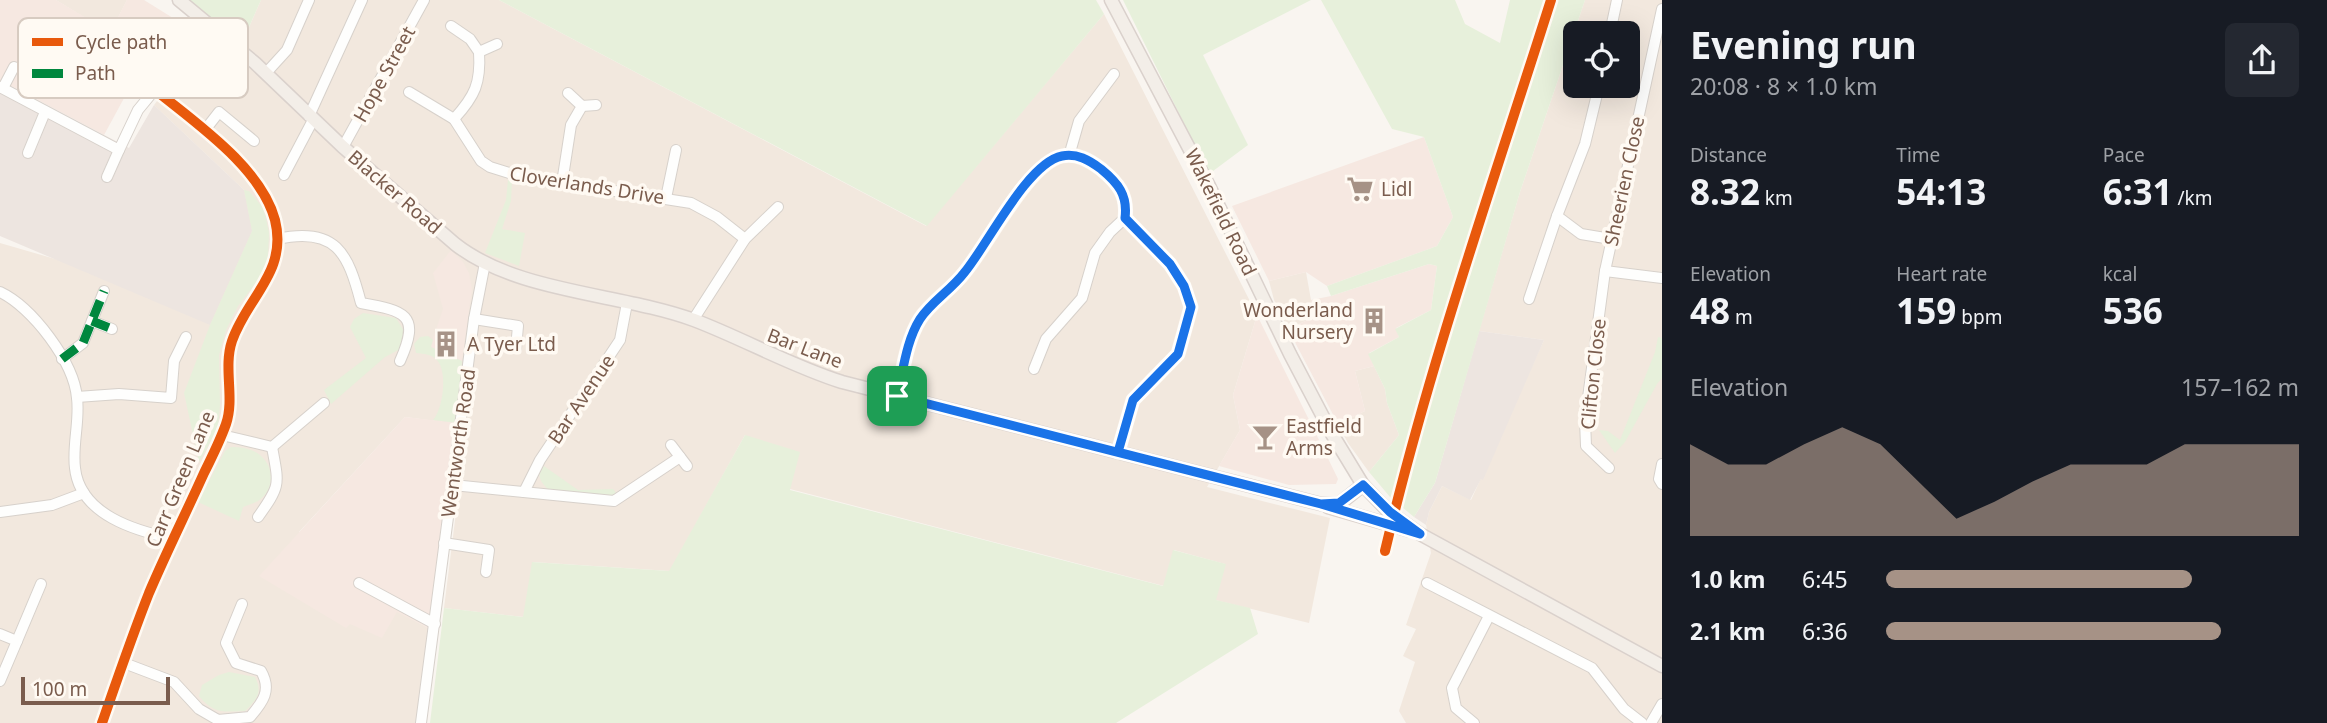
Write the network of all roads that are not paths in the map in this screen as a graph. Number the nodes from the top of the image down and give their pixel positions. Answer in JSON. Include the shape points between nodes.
{"nodes":[{"id":1,"x":179,"y":0,"type":"edge"},
{"id":2,"x":309,"y":0,"type":"edge"},
{"id":3,"x":362,"y":0,"type":"edge"},
{"id":4,"x":424,"y":0,"type":"edge"},
{"id":5,"x":1111,"y":0,"type":"edge"},
{"id":6,"x":1618,"y":0,"type":"edge"},
{"id":7,"x":1662,"y":9,"type":"edge"},
{"id":8,"x":200,"y":18,"type":"edge"},
{"id":9,"x":1613,"y":21,"type":"edge"},
{"id":10,"x":452,"y":26,"type":"dead end"},
{"id":11,"x":497,"y":44,"type":"dead end"},
{"id":12,"x":479,"y":52,"type":"junction"},
{"id":13,"x":248,"y":58,"type":"edge"},
{"id":14,"x":14,"y":67,"type":"dead end"},
{"id":15,"x":266,"y":73,"type":"junction"},
{"id":16,"x":1114,"y":74,"type":"dead end"},
{"id":17,"x":1,"y":88,"type":"edge"},
{"id":18,"x":409,"y":92,"type":"dead end"},
{"id":19,"x":568,"y":93,"type":"dead end"},
{"id":20,"x":18,"y":97,"type":"edge"},
{"id":21,"x":20,"y":98,"type":"edge"},
{"id":22,"x":147,"y":98,"type":"edge"},
{"id":23,"x":165,"y":98,"type":"edge"},
{"id":24,"x":1596,"y":98,"type":"edge"},
{"id":25,"x":596,"y":105,"type":"dead end"},
{"id":26,"x":582,"y":106,"type":"junction"},
{"id":27,"x":46,"y":112,"type":"junction"},
{"id":28,"x":311,"y":118,"type":"junction"},
{"id":29,"x":454,"y":119,"type":"junction"},
{"id":30,"x":205,"y":130,"type":"junction"},
{"id":31,"x":254,"y":141,"type":"dead end"},
{"id":32,"x":343,"y":147,"type":"junction"},
{"id":33,"x":119,"y":150,"type":"junction"},
{"id":34,"x":676,"y":150,"type":"dead end"},
{"id":35,"x":28,"y":152,"type":"dead end"},
{"id":36,"x":1069,"y":156,"type":"junction"},
{"id":37,"x":284,"y":175,"type":"dead end"},
{"id":38,"x":107,"y":177,"type":"dead end"},
{"id":39,"x":562,"y":183,"type":"junction"},
{"id":40,"x":666,"y":198,"type":"junction"},
{"id":41,"x":778,"y":207,"type":"dead end"},
{"id":42,"x":1557,"y":216,"type":"junction"},
{"id":43,"x":1125,"y":218,"type":"junction"},
{"id":44,"x":278,"y":239,"type":"junction"},
{"id":45,"x":745,"y":239,"type":"junction"},
{"id":46,"x":1611,"y":239,"type":"junction"},
{"id":47,"x":485,"y":263,"type":"junction"},
{"id":48,"x":1605,"y":271,"type":"junction"},
{"id":49,"x":1662,"y":278,"type":"edge"},
{"id":50,"x":104,"y":291,"type":"dead end"},
{"id":51,"x":0,"y":292,"type":"edge"},
{"id":52,"x":1529,"y":299,"type":"dead end"},
{"id":53,"x":627,"y":303,"type":"junction"},
{"id":54,"x":474,"y":319,"type":"junction"},
{"id":55,"x":693,"y":320,"type":"junction"},
{"id":56,"x":92,"y":321,"type":"junction"},
{"id":57,"x":112,"y":329,"type":"dead end"},
{"id":58,"x":186,"y":337,"type":"dead end"},
{"id":59,"x":516,"y":348,"type":"dead end"},
{"id":60,"x":62,"y":359,"type":"junction"},
{"id":61,"x":400,"y":361,"type":"dead end"},
{"id":62,"x":1034,"y":369,"type":"dead end"},
{"id":63,"x":897,"y":396,"type":"junction"},
{"id":64,"x":77,"y":397,"type":"junction"},
{"id":65,"x":324,"y":403,"type":"dead end"},
{"id":66,"x":222,"y":435,"type":"junction"},
{"id":67,"x":671,"y":445,"type":"dead end"},
{"id":68,"x":272,"y":447,"type":"junction"},
{"id":69,"x":1118,"y":452,"type":"junction"},
{"id":70,"x":680,"y":457,"type":"junction"},
{"id":71,"x":1662,"y":465,"type":"edge"},
{"id":72,"x":687,"y":466,"type":"dead end"},
{"id":73,"x":1609,"y":468,"type":"dead end"},
{"id":74,"x":453,"y":485,"type":"junction"},
{"id":75,"x":1363,"y":485,"type":"junction"},
{"id":76,"x":1662,"y":485,"type":"edge"},
{"id":77,"x":524,"y":492,"type":"junction"},
{"id":78,"x":84,"y":493,"type":"junction"},
{"id":79,"x":1321,"y":504,"type":"junction"},
{"id":80,"x":0,"y":512,"type":"edge"},
{"id":81,"x":258,"y":517,"type":"dead end"},
{"id":82,"x":1420,"y":534,"type":"junction"},
{"id":83,"x":174,"y":539,"type":"junction"},
{"id":84,"x":444,"y":543,"type":"junction"},
{"id":85,"x":486,"y":572,"type":"dead end"},
{"id":86,"x":359,"y":583,"type":"dead end"},
{"id":87,"x":1427,"y":583,"type":"dead end"},
{"id":88,"x":41,"y":584,"type":"dead end"},
{"id":89,"x":242,"y":604,"type":"dead end"},
{"id":90,"x":1489,"y":616,"type":"junction"},
{"id":91,"x":435,"y":624,"type":"junction"},
{"id":92,"x":0,"y":634,"type":"edge"},
{"id":93,"x":17,"y":641,"type":"junction"},
{"id":94,"x":124,"y":663,"type":"junction"},
{"id":95,"x":1662,"y":666,"type":"edge"},
{"id":96,"x":0,"y":681,"type":"edge"},
{"id":97,"x":1662,"y":704,"type":"edge"},
{"id":98,"x":252,"y":720,"type":"edge"},
{"id":99,"x":218,"y":721,"type":"edge"},
{"id":100,"x":102,"y":723,"type":"edge"},
{"id":101,"x":421,"y":723,"type":"edge"},
{"id":102,"x":1474,"y":723,"type":"edge"},
{"id":103,"x":1642,"y":723,"type":"edge"},
{"id":104,"x":1651,"y":723,"type":"edge"}],
"edges":[{"from":1,"to":8,"type":"main road","name":"Blacker Road"},
{"from":2,"to":15,"type":"street","via":[[287,50]]},
{"from":3,"to":28,"type":"street"},
{"from":4,"to":32,"type":"street","name":"Hope Street"},
{"from":5,"to":75,"type":"main road","name":"Wakefield Road","via":[[1332,434]]},
{"from":6,"to":9,"type":"street"},
{"from":7,"to":46,"type":"street","name":"Sheerien Close"},
{"from":10,"to":12,"type":"street"},
{"from":11,"to":12,"type":"street"},
{"from":12,"to":29,"type":"street","via":[[474,96]]},
{"from":13,"to":15,"type":"main road","name":"Blacker Road"},
{"from":14,"to":17,"type":"street"},
{"from":15,"to":28,"type":"main road","name":"Blacker Road"},
{"from":16,"to":36,"type":"street","via":[[1079,121]]},
{"from":17,"to":20,"type":"street"},
{"from":18,"to":29,"type":"street","name":"Cloverlands Drive"},
{"from":19,"to":26,"type":"street"},
{"from":21,"to":27,"type":"street"},
{"from":22,"to":33,"type":"street"},
{"from":23,"to":30,"type":"street","name":"Carr Green Lane"},
{"from":24,"to":42,"type":"street","via":[[1585,144]]},
{"from":25,"to":26,"type":"street"},
{"from":26,"to":39,"type":"street","via":[[572,124]]},
{"from":27,"to":33,"type":"street"},
{"from":27,"to":35,"type":"street"},
{"from":28,"to":32,"type":"main road","name":"Blacker Road"},
{"from":28,"to":37,"type":"street"},
{"from":29,"to":39,"type":"street","name":"Cloverlands Drive","via":[[481,161],[490,167]]},
{"from":30,"to":31,"type":"street","via":[[219,112]]},
{"from":30,"to":44,"type":"street","name":"Carr Green Lane","via":[[255,182],[270,206]]},
{"from":32,"to":47,"type":"main road","name":"Blacker Road","via":[[455,244]]},
{"from":33,"to":38,"type":"street"},
{"from":34,"to":40,"type":"street"},
{"from":36,"to":43,"type":"street","via":[[1083,158],[1111,178],[1125,197]]},
{"from":36,"to":63,"type":"street","via":[[1044,166],[1015,197],[964,274],[920,318]]},
{"from":39,"to":40,"type":"street","name":"Cloverlands Drive"},
{"from":40,"to":45,"type":"street","name":"Cloverlands Drive","via":[[705,209]]},
{"from":41,"to":45,"type":"street"},
{"from":42,"to":46,"type":"street","via":[[1581,234]]},
{"from":42,"to":52,"type":"street"},
{"from":43,"to":62,"type":"street","via":[[1095,253],[1082,298],[1046,339]]},
{"from":43,"to":69,"type":"street","via":[[1170,264],[1191,307],[1178,354],[1133,400]]},
{"from":44,"to":61,"type":"street","via":[[310,236],[340,250],[352,268],[361,303],[392,309],[407,320],[410,340]]},
{"from":44,"to":66,"type":"street","name":"Carr Green Lane","via":[[270,275],[229,348],[227,421]]},
{"from":45,"to":55,"type":"street"},
{"from":46,"to":48,"type":"street","name":"Sheerien Close"},
{"from":47,"to":53,"type":"main road","name":"Bar Lane"},
{"from":47,"to":54,"type":"street","name":"Wentworth Road"},
{"from":48,"to":49,"type":"street"},
{"from":48,"to":73,"type":"street","name":"Clifton Close","via":[[1585,420],[1586,446]]},
{"from":50,"to":56,"type":"street"},
{"from":51,"to":60,"type":"street","via":[[30,314]]},
{"from":53,"to":55,"type":"main road","name":"Bar Lane"},
{"from":53,"to":77,"type":"street","name":"Bar Avenue","via":[[620,340],[540,460]]},
{"from":54,"to":59,"type":"street","via":[[518,326]]},
{"from":54,"to":74,"type":"street","name":"Wentworth Road"},
{"from":55,"to":63,"type":"main road","name":"Bar Lane","via":[[820,375]]},
{"from":56,"to":57,"type":"street"},
{"from":56,"to":60,"type":"street","via":[[83,343]]},
{"from":58,"to":64,"type":"street","via":[[174,361],[171,398]]},
{"from":60,"to":64,"type":"street"},
{"from":63,"to":69,"type":"main road","name":"Bar Lane"},
{"from":64,"to":78,"type":"street","via":[[75,466]]},
{"from":65,"to":68,"type":"street"},
{"from":66,"to":68,"type":"street"},
{"from":66,"to":83,"type":"street","name":"Carr Green Lane"},
{"from":67,"to":70,"type":"street"},
{"from":68,"to":81,"type":"street","via":[[278,478],[275,493]]},
{"from":69,"to":79,"type":"main road","name":"Bar Lane"},
{"from":70,"to":72,"type":"street"},
{"from":70,"to":77,"type":"street","via":[[614,500]]},
{"from":71,"to":76,"type":"street"},
{"from":74,"to":77,"type":"street"},
{"from":74,"to":84,"type":"street","name":"Wentworth Road"},
{"from":75,"to":79,"type":"main road","via":[[1339,503]]},
{"from":75,"to":82,"type":"main road","name":"Wakefield Road"},
{"from":78,"to":80,"type":"street","via":[[52,505]]},
{"from":78,"to":83,"type":"street","via":[[97,508],[135,530]]},
{"from":79,"to":82,"type":"main road","name":"Bar Lane"},
{"from":82,"to":95,"type":"main road","name":"Wakefield Road"},
{"from":83,"to":94,"type":"street","name":"Carr Green Lane"},
{"from":84,"to":85,"type":"street","via":[[489,550]]},
{"from":84,"to":91,"type":"street","name":"Wentworth Road"},
{"from":86,"to":91,"type":"street"},
{"from":87,"to":90,"type":"street"},
{"from":88,"to":93,"type":"street"},
{"from":89,"to":98,"type":"street","via":[[226,643],[236,663],[261,671],[266,679],[267,691]]},
{"from":90,"to":102,"type":"street","via":[[1452,688],[1456,708]]},
{"from":90,"to":103,"type":"street","via":[[1592,668],[1624,709]]},
{"from":91,"to":101,"type":"street","name":"Wentworth Road"},
{"from":92,"to":93,"type":"street"},
{"from":93,"to":96,"type":"street"},
{"from":94,"to":99,"type":"street","via":[[174,682],[199,709]]},
{"from":94,"to":100,"type":"street","name":"Carr Green Lane"},
{"from":97,"to":104,"type":"street"},
{"from":98,"to":99,"type":"street"}]}
